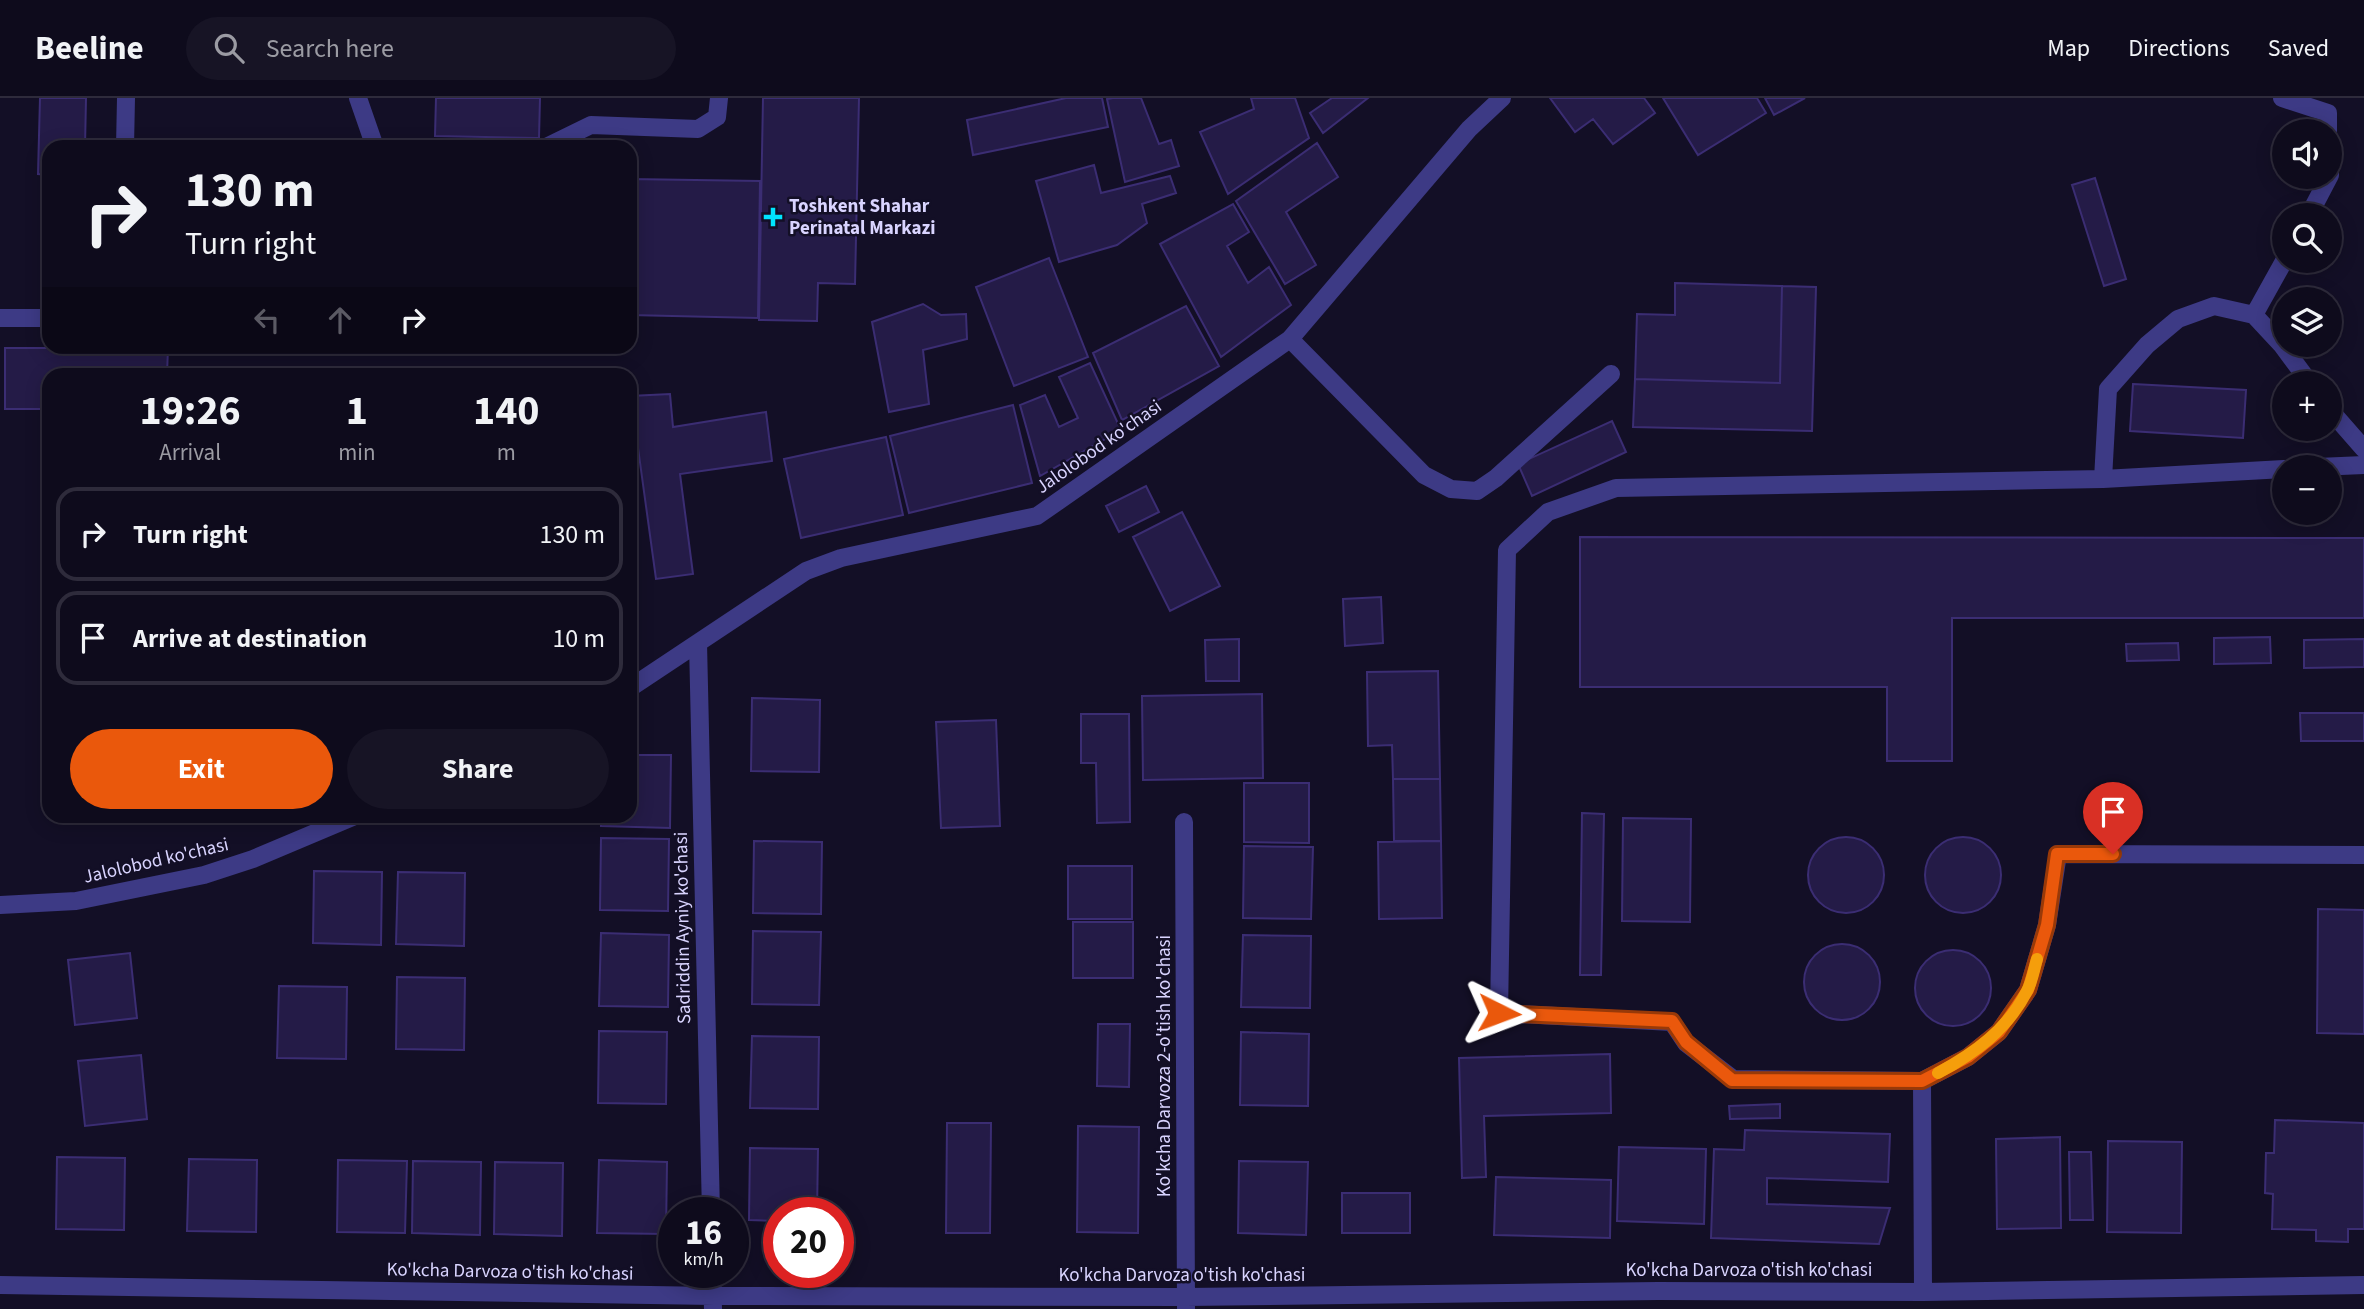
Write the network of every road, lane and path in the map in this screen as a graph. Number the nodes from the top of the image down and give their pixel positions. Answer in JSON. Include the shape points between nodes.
{"nodes":[{"id":1,"x":126,"y":98,"type":"edge"},
{"id":2,"x":358,"y":98,"type":"edge"},
{"id":3,"x":719,"y":98,"type":"edge"},
{"id":4,"x":1502,"y":98,"type":"edge"},
{"id":5,"x":2282,"y":98,"type":"edge"},
{"id":6,"x":2328,"y":119,"type":"edge"},
{"id":7,"x":125,"y":140,"type":"edge"},
{"id":8,"x":372,"y":140,"type":"edge"},
{"id":9,"x":561,"y":140,"type":"edge"},
{"id":10,"x":2277,"y":273,"type":"edge"},
{"id":11,"x":2254,"y":315,"type":"junction"},
{"id":12,"x":0,"y":318,"type":"edge"},
{"id":13,"x":42,"y":318,"type":"edge"},
{"id":14,"x":1290,"y":339,"type":"junction"},
{"id":15,"x":2301,"y":371,"type":"edge"},
{"id":16,"x":1611,"y":374,"type":"dead end"},
{"id":17,"x":2342,"y":424,"type":"edge"},
{"id":18,"x":2364,"y":449,"type":"edge"},
{"id":19,"x":2364,"y":465,"type":"edge"},
{"id":20,"x":2342,"y":466,"type":"edge"},
{"id":21,"x":2272,"y":470,"type":"edge"},
{"id":22,"x":2103,"y":479,"type":"junction"},
{"id":23,"x":698,"y":643,"type":"junction"},
{"id":24,"x":637,"y":671,"type":"edge"},
{"id":25,"x":649,"y":675,"type":"junction"},
{"id":26,"x":637,"y":683,"type":"edge"},
{"id":27,"x":1184,"y":822,"type":"dead end"},
{"id":28,"x":338,"y":823,"type":"edge"},
{"id":29,"x":2364,"y":855,"type":"edge"},
{"id":30,"x":0,"y":905,"type":"edge"},
{"id":31,"x":1922,"y":1081,"type":"junction"},
{"id":32,"x":711,"y":1197,"type":"edge"},
{"id":33,"x":2364,"y":1284,"type":"edge"},
{"id":34,"x":0,"y":1285,"type":"edge"},
{"id":35,"x":1923,"y":1292,"type":"junction"},
{"id":36,"x":1658,"y":1300,"type":"edge"},
{"id":37,"x":713,"y":1303,"type":"edge"},
{"id":38,"x":1186,"y":1303,"type":"edge"}],
"edges":[{"from":1,"to":7,"type":"street"},
{"from":2,"to":8,"type":"street"},
{"from":3,"to":9,"type":"street","via":[[717,117],[698,128],[591,125]]},
{"from":4,"to":14,"type":"street","name":"Jalolobod ko'chasi","via":[[1469,129]]},
{"from":5,"to":6,"type":"street","via":[[2328,113]]},
{"from":10,"to":11,"type":"street"},
{"from":11,"to":15,"type":"street"},
{"from":11,"to":22,"type":"street","via":[[2214,306],[2178,319],[2147,345],[2108,389]]},
{"from":12,"to":13,"type":"street"},
{"from":14,"to":16,"type":"street","via":[[1424,475],[1451,489],[1477,491],[1496,478]]},
{"from":14,"to":23,"type":"street","name":"Jalolobod ko'chasi","via":[[1037,516],[841,558],[806,571]]},
{"from":17,"to":18,"type":"street"},
{"from":19,"to":20,"type":"street"},
{"from":21,"to":22,"type":"street"},
{"from":22,"to":31,"type":"street","via":[[1616,488],[1548,512],[1507,550],[1499,1013],[1672,1021],[1686,1042],[1732,1080]]},
{"from":23,"to":25,"type":"street","name":"Jalolobod ko'chasi"},
{"from":23,"to":32,"type":"street","name":"Sadriddin Ayniy ko'chasi"},
{"from":24,"to":25,"type":"street"},
{"from":25,"to":26,"type":"street","name":"Jalolobod ko'chasi"},
{"from":27,"to":38,"type":"street","name":"Ko'kcha Darvoza 2-o'tish ko'chasi"},
{"from":28,"to":30,"type":"street","name":"Jalolobod ko'chasi","via":[[204,875],[76,901]]},
{"from":29,"to":31,"type":"street","via":[[2057,854],[2047,925],[2028,990],[1999,1032],[1968,1057]]},
{"from":31,"to":35,"type":"street"},
{"from":33,"to":35,"type":"street","name":"Ko'kcha Darvoza o'tish ko'chasi"},
{"from":34,"to":37,"type":"street","name":"Ko'kcha Darvoza o'tish ko'chasi"},
{"from":35,"to":36,"type":"street","name":"Ko'kcha Darvoza o'tish ko'chasi"},
{"from":36,"to":38,"type":"street","name":"Ko'kcha Darvoza o'tish ko'chasi"},
{"from":37,"to":38,"type":"street","name":"Ko'kcha Darvoza o'tish ko'chasi"}]}
